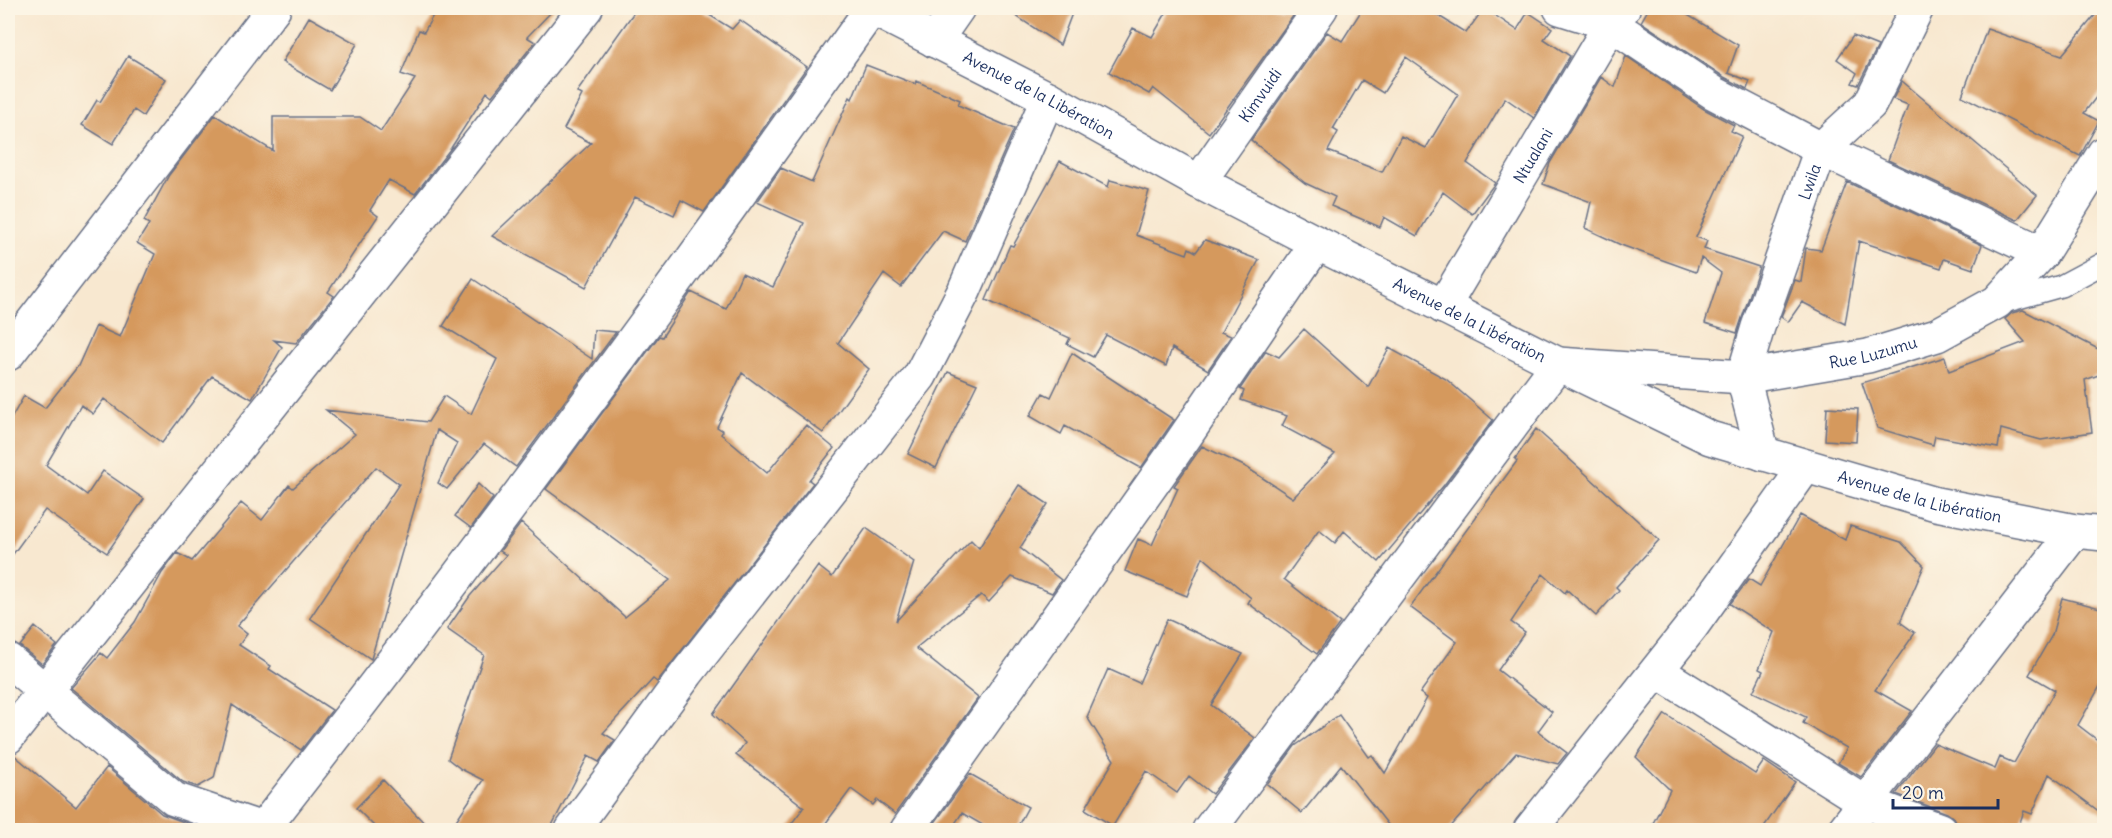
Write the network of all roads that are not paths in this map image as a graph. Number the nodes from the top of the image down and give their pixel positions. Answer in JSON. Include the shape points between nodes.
{"nodes":[{"id":1,"x":274,"y":8,"type":"edge"},
{"id":2,"x":586,"y":8,"type":"edge"},
{"id":3,"x":871,"y":8,"type":"edge"},
{"id":4,"x":958,"y":8,"type":"edge"},
{"id":5,"x":1321,"y":8,"type":"edge"},
{"id":6,"x":1560,"y":8,"type":"edge"},
{"id":7,"x":1917,"y":8,"type":"edge"},
{"id":8,"x":1617,"y":16,"type":"edge"},
{"id":9,"x":935,"y":41,"type":"junction"},
{"id":10,"x":1048,"y":99,"type":"junction"},
{"id":11,"x":1821,"y":149,"type":"junction"},
{"id":12,"x":2104,"y":153,"type":"edge"},
{"id":13,"x":1199,"y":182,"type":"junction"},
{"id":14,"x":1317,"y":243,"type":"junction"},
{"id":15,"x":2042,"y":253,"type":"junction"},
{"id":16,"x":2104,"y":262,"type":"edge"},
{"id":17,"x":1988,"y":306,"type":"junction"},
{"id":18,"x":1443,"y":307,"type":"junction"},
{"id":19,"x":8,"y":354,"type":"edge"},
{"id":20,"x":1558,"y":364,"type":"junction"},
{"id":21,"x":1743,"y":377,"type":"junction"},
{"id":22,"x":1763,"y":454,"type":"junction"},
{"id":23,"x":1805,"y":467,"type":"junction"},
{"id":24,"x":2090,"y":533,"type":"edge"},
{"id":25,"x":8,"y":660,"type":"edge"},
{"id":26,"x":1656,"y":671,"type":"junction"},
{"id":27,"x":44,"y":690,"type":"junction"},
{"id":28,"x":8,"y":737,"type":"edge"},
{"id":29,"x":1865,"y":802,"type":"junction"},
{"id":30,"x":263,"y":830,"type":"edge"},
{"id":31,"x":572,"y":831,"type":"edge"},
{"id":32,"x":907,"y":831,"type":"edge"},
{"id":33,"x":1209,"y":831,"type":"edge"},
{"id":34,"x":1530,"y":831,"type":"edge"},
{"id":35,"x":1844,"y":831,"type":"edge"},
{"id":36,"x":1940,"y":831,"type":"edge"}],
"edges":[{"from":1,"to":19,"type":"main road"},
{"from":2,"to":27,"type":"main road"},
{"from":3,"to":9,"type":"main road","name":"Avenue de la Libération"},
{"from":3,"to":30,"type":"main road","via":[[711,235],[558,442]]},
{"from":4,"to":9,"type":"main road"},
{"from":5,"to":13,"type":"main road","name":"Kimvuidi"},
{"from":6,"to":8,"type":"main road"},
{"from":7,"to":11,"type":"main road","name":"Lwila","via":[[1870,104]]},
{"from":8,"to":11,"type":"main road","via":[[1714,93]]},
{"from":8,"to":18,"type":"main road","name":"Ntualani"},
{"from":9,"to":10,"type":"main road","name":"Avenue de la Libération"},
{"from":10,"to":13,"type":"main road","name":"Avenue de la Libération"},
{"from":10,"to":31,"type":"main road","via":[[964,291],[920,376],[687,673]]},
{"from":11,"to":15,"type":"main road"},
{"from":11,"to":21,"type":"main road","name":"Lwila"},
{"from":12,"to":15,"type":"main road","name":"Rue Luzumu"},
{"from":13,"to":14,"type":"main road","name":"Avenue de la Libération"},
{"from":14,"to":18,"type":"main road","name":"Avenue de la Libération"},
{"from":14,"to":32,"type":"main road"},
{"from":15,"to":17,"type":"main road","name":"Rue Luzumu"},
{"from":16,"to":17,"type":"lane","via":[[2061,286]]},
{"from":17,"to":21,"type":"main road","name":"Rue Luzumu","via":[[1937,335],[1868,356]]},
{"from":18,"to":20,"type":"main road","name":"Avenue de la Libération"},
{"from":20,"to":21,"type":"main road","name":"Rue Luzumu"},
{"from":20,"to":22,"type":"main road","name":"Avenue de la Libération","via":[[1710,438]]},
{"from":20,"to":33,"type":"main road"},
{"from":21,"to":22,"type":"main road"},
{"from":22,"to":23,"type":"main road","name":"Avenue de la Libération"},
{"from":23,"to":24,"type":"main road","name":"Avenue de la Libération","via":[[1936,504]]},
{"from":23,"to":26,"type":"main road"},
{"from":24,"to":29,"type":"main road"},
{"from":25,"to":27,"type":"main road"},
{"from":26,"to":29,"type":"main road"},
{"from":26,"to":34,"type":"main road"},
{"from":27,"to":28,"type":"main road"},
{"from":27,"to":30,"type":"main road","via":[[174,799]]},
{"from":29,"to":35,"type":"main road"},
{"from":29,"to":36,"type":"main road"}]}
